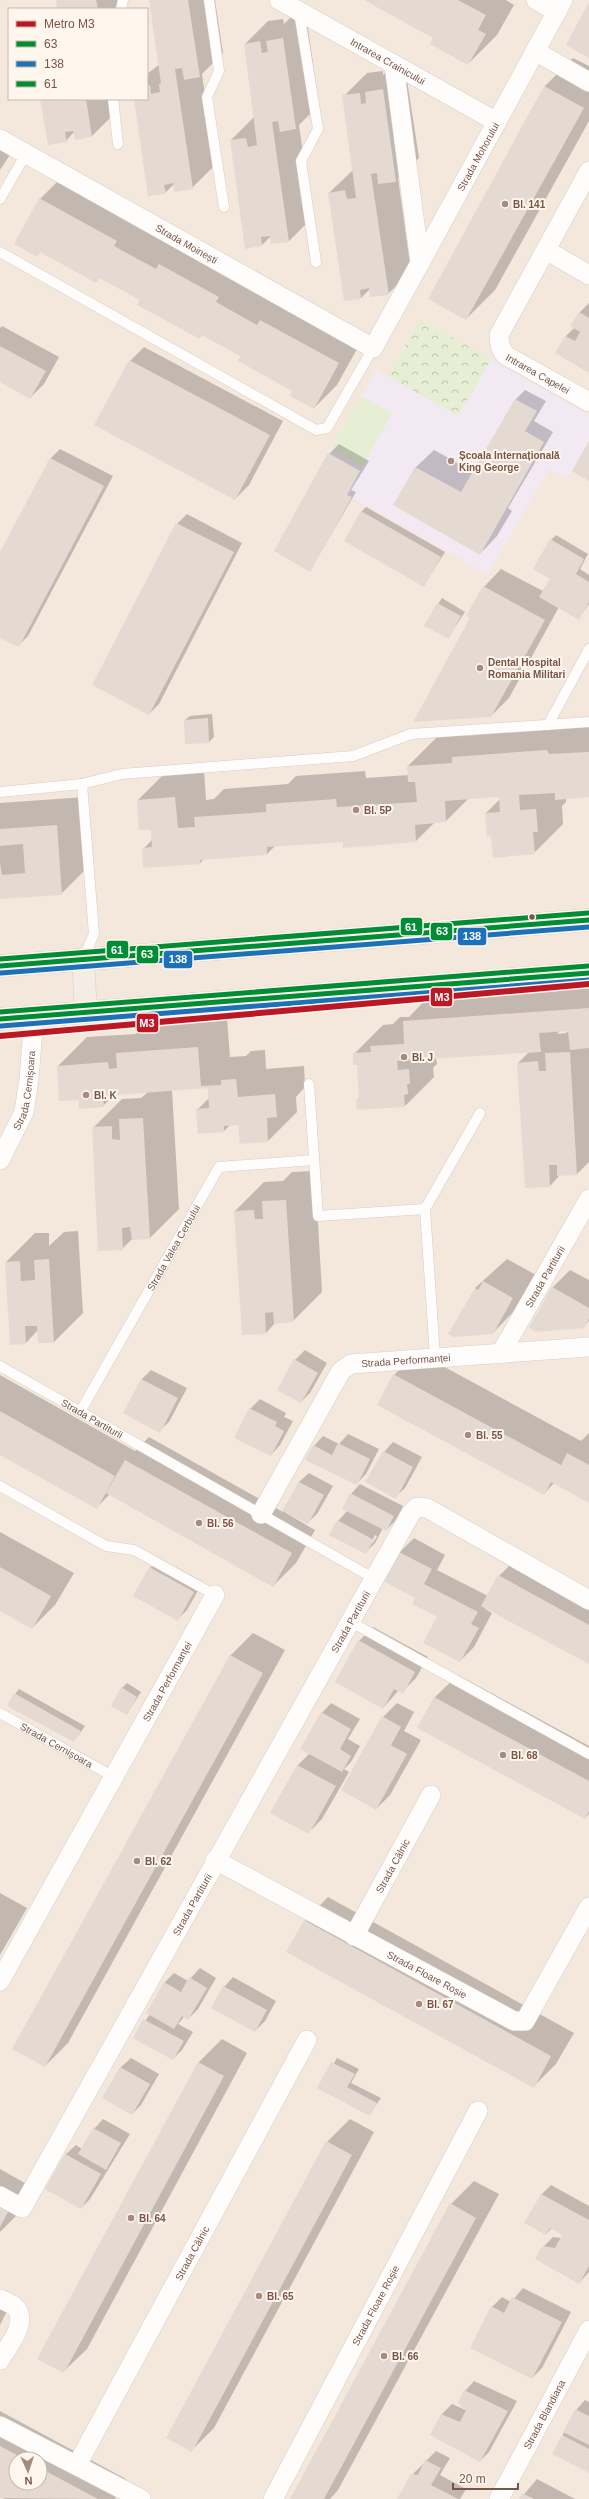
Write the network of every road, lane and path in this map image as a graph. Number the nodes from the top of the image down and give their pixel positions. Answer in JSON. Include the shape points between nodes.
{"nodes":[{"id":1,"x":209,"y":0,"type":"edge"},
{"id":2,"x":278,"y":0,"type":"edge"},
{"id":3,"x":536,"y":0,"type":"edge"},
{"id":4,"x":560,"y":6,"type":"edge"},
{"id":5,"x":300,"y":12,"type":"junction"},
{"id":6,"x":535,"y":51,"type":"junction"},
{"id":7,"x":394,"y":65,"type":"junction"},
{"id":8,"x":589,"y":82,"type":"edge"},
{"id":9,"x":113,"y":100,"type":"edge"},
{"id":10,"x":497,"y":122,"type":"junction"},
{"id":11,"x":0,"y":139,"type":"edge"},
{"id":12,"x":118,"y":144,"type":"dead end"},
{"id":13,"x":26,"y":154,"type":"junction"},
{"id":14,"x":589,"y":171,"type":"edge"},
{"id":15,"x":0,"y":200,"type":"edge"},
{"id":16,"x":224,"y":207,"type":"dead end"},
{"id":17,"x":546,"y":250,"type":"junction"},
{"id":18,"x":0,"y":252,"type":"edge"},
{"id":19,"x":316,"y":262,"type":"dead end"},
{"id":20,"x":420,"y":263,"type":"junction"},
{"id":21,"x":589,"y":274,"type":"edge"},
{"id":22,"x":373,"y":348,"type":"junction"},
{"id":23,"x":589,"y":402,"type":"edge"},
{"id":24,"x":589,"y":649,"type":"edge"},
{"id":25,"x":589,"y":722,"type":"edge"},
{"id":26,"x":548,"y":725,"type":"junction"},
{"id":27,"x":82,"y":784,"type":"junction"},
{"id":28,"x":0,"y":792,"type":"edge"},
{"id":29,"x":589,"y":920,"type":"edge"},
{"id":30,"x":82,"y":959,"type":"junction"},
{"id":31,"x":0,"y":966,"type":"edge"},
{"id":32,"x":589,"y":973,"type":"edge"},
{"id":33,"x":86,"y":1012,"type":"junction"},
{"id":34,"x":34,"y":1016,"type":"junction"},
{"id":35,"x":0,"y":1019,"type":"edge"},
{"id":36,"x":309,"y":1084,"type":"dead end"},
{"id":37,"x":480,"y":1113,"type":"dead end"},
{"id":38,"x":0,"y":1160,"type":"edge"},
{"id":39,"x":314,"y":1160,"type":"junction"},
{"id":40,"x":589,"y":1199,"type":"edge"},
{"id":41,"x":425,"y":1209,"type":"junction"},
{"id":42,"x":588,"y":1348,"type":"edge"},
{"id":43,"x":501,"y":1353,"type":"junction"},
{"id":44,"x":435,"y":1357,"type":"junction"},
{"id":45,"x":0,"y":1366,"type":"edge"},
{"id":46,"x":80,"y":1412,"type":"junction"},
{"id":47,"x":0,"y":1486,"type":"edge"},
{"id":48,"x":261,"y":1514,"type":"junction"},
{"id":49,"x":373,"y":1578,"type":"junction"},
{"id":50,"x":216,"y":1595,"type":"joint"},
{"id":51,"x":589,"y":1600,"type":"edge"},
{"id":52,"x":350,"y":1622,"type":"junction"},
{"id":53,"x":0,"y":1713,"type":"edge"},
{"id":54,"x":589,"y":1754,"type":"edge"},
{"id":55,"x":114,"y":1777,"type":"junction"},
{"id":56,"x":431,"y":1795,"type":"dead end"},
{"id":57,"x":215,"y":1860,"type":"junction"},
{"id":58,"x":589,"y":1907,"type":"edge"},
{"id":59,"x":354,"y":1936,"type":"junction"},
{"id":60,"x":0,"y":1980,"type":"edge"},
{"id":61,"x":307,"y":2040,"type":"dead end"},
{"id":62,"x":478,"y":2111,"type":"dead end"},
{"id":63,"x":0,"y":2196,"type":"edge"},
{"id":64,"x":0,"y":2299,"type":"edge"},
{"id":65,"x":589,"y":2330,"type":"edge"},
{"id":66,"x":0,"y":2360,"type":"edge"},
{"id":67,"x":0,"y":2426,"type":"edge"},
{"id":68,"x":77,"y":2466,"type":"junction"},
{"id":69,"x":142,"y":2499,"type":"edge"},
{"id":70,"x":273,"y":2499,"type":"edge"},
{"id":71,"x":499,"y":2499,"type":"edge"}],
"edges":[{"from":1,"to":16,"type":"lane","via":[[220,71],[207,97]]},
{"from":2,"to":5,"type":"street","name":"Intrarea Crainicului"},
{"from":3,"to":4,"type":"street","name":"Strada Mohorului"},
{"from":4,"to":6,"type":"street","name":"Strada Mohorului"},
{"from":5,"to":7,"type":"street","name":"Intrarea Crainicului"},
{"from":5,"to":19,"type":"lane","via":[[318,129],[301,160]]},
{"from":6,"to":8,"type":"street"},
{"from":6,"to":10,"type":"street","name":"Strada Mohorului"},
{"from":7,"to":10,"type":"street","name":"Intrarea Crainicului"},
{"from":7,"to":20,"type":"street"},
{"from":9,"to":12,"type":"lane"},
{"from":10,"to":20,"type":"street","name":"Strada Mohorului"},
{"from":11,"to":13,"type":"street","name":"Strada Moinești"},
{"from":13,"to":15,"type":"lane"},
{"from":13,"to":22,"type":"street","name":"Strada Moinești"},
{"from":14,"to":17,"type":"street"},
{"from":17,"to":21,"type":"street"},
{"from":17,"to":23,"type":"street","name":"Intrarea Capelei","via":[[500,336],[500,346],[505,355]]},
{"from":18,"to":22,"type":"lane","via":[[316,430],[327,428]]},
{"from":20,"to":22,"type":"street","name":"Strada Mohorului"},
{"from":24,"to":26,"type":"lane"},
{"from":25,"to":26,"type":"lane"},
{"from":26,"to":27,"type":"lane","via":[[411,734],[353,756],[122,774]]},
{"from":27,"to":28,"type":"lane"},
{"from":27,"to":30,"type":"lane","via":[[94,934]]},
{"from":29,"to":30,"type":"main road"},
{"from":30,"to":31,"type":"main road"},
{"from":30,"to":33,"type":"main road"},
{"from":32,"to":33,"type":"main road"},
{"from":33,"to":34,"type":"main road"},
{"from":34,"to":35,"type":"main road"},
{"from":34,"to":38,"type":"street","name":"Strada Cernișoara","via":[[30,1079],[24,1112]]},
{"from":36,"to":39,"type":"lane"},
{"from":37,"to":41,"type":"lane"},
{"from":39,"to":41,"type":"lane","via":[[318,1216]]},
{"from":39,"to":46,"type":"lane","name":"Strada Valea Cerbului","via":[[219,1167]]},
{"from":40,"to":43,"type":"street","name":"Strada Partiturii"},
{"from":41,"to":44,"type":"lane"},
{"from":42,"to":43,"type":"street","name":"Strada Performanței"},
{"from":43,"to":44,"type":"street","name":"Strada Performanței"},
{"from":44,"to":48,"type":"street","name":"Strada Performanței","via":[[358,1362],[346,1367]]},
{"from":45,"to":46,"type":"lane","name":"Strada Partiturii"},
{"from":46,"to":48,"type":"lane","name":"Strada Partiturii"},
{"from":47,"to":50,"type":"lane","name":"Strada Performanței","via":[[106,1546],[134,1550]]},
{"from":48,"to":49,"type":"lane","name":"Strada Partiturii"},
{"from":49,"to":51,"type":"street","name":"Strada Partiturii","via":[[410,1513],[418,1507],[427,1508]]},
{"from":49,"to":52,"type":"street","name":"Strada Partiturii"},
{"from":50,"to":55,"type":"street","name":"Strada Performanței"},
{"from":52,"to":54,"type":"lane"},
{"from":52,"to":57,"type":"street","name":"Strada Partiturii"},
{"from":53,"to":55,"type":"lane","name":"Strada Cernișoara"},
{"from":55,"to":60,"type":"street","name":"Strada Performanței"},
{"from":56,"to":59,"type":"street","name":"Strada Câlnic"},
{"from":57,"to":59,"type":"street","name":"Strada Floare Roșie"},
{"from":57,"to":63,"type":"street","name":"Strada Partiturii","via":[[22,2208]]},
{"from":58,"to":59,"type":"street","name":"Strada Floare Roșie","via":[[525,2021],[514,2021]]},
{"from":61,"to":68,"type":"street","name":"Strada Câlnic"},
{"from":62,"to":70,"type":"street","name":"Strada Floare Roșie"},
{"from":64,"to":66,"type":"street","via":[[16,2307],[20,2315],[20,2326]]},
{"from":65,"to":71,"type":"street","name":"Strada Blandiana"},
{"from":67,"to":68,"type":"street"},
{"from":68,"to":69,"type":"street"}]}
